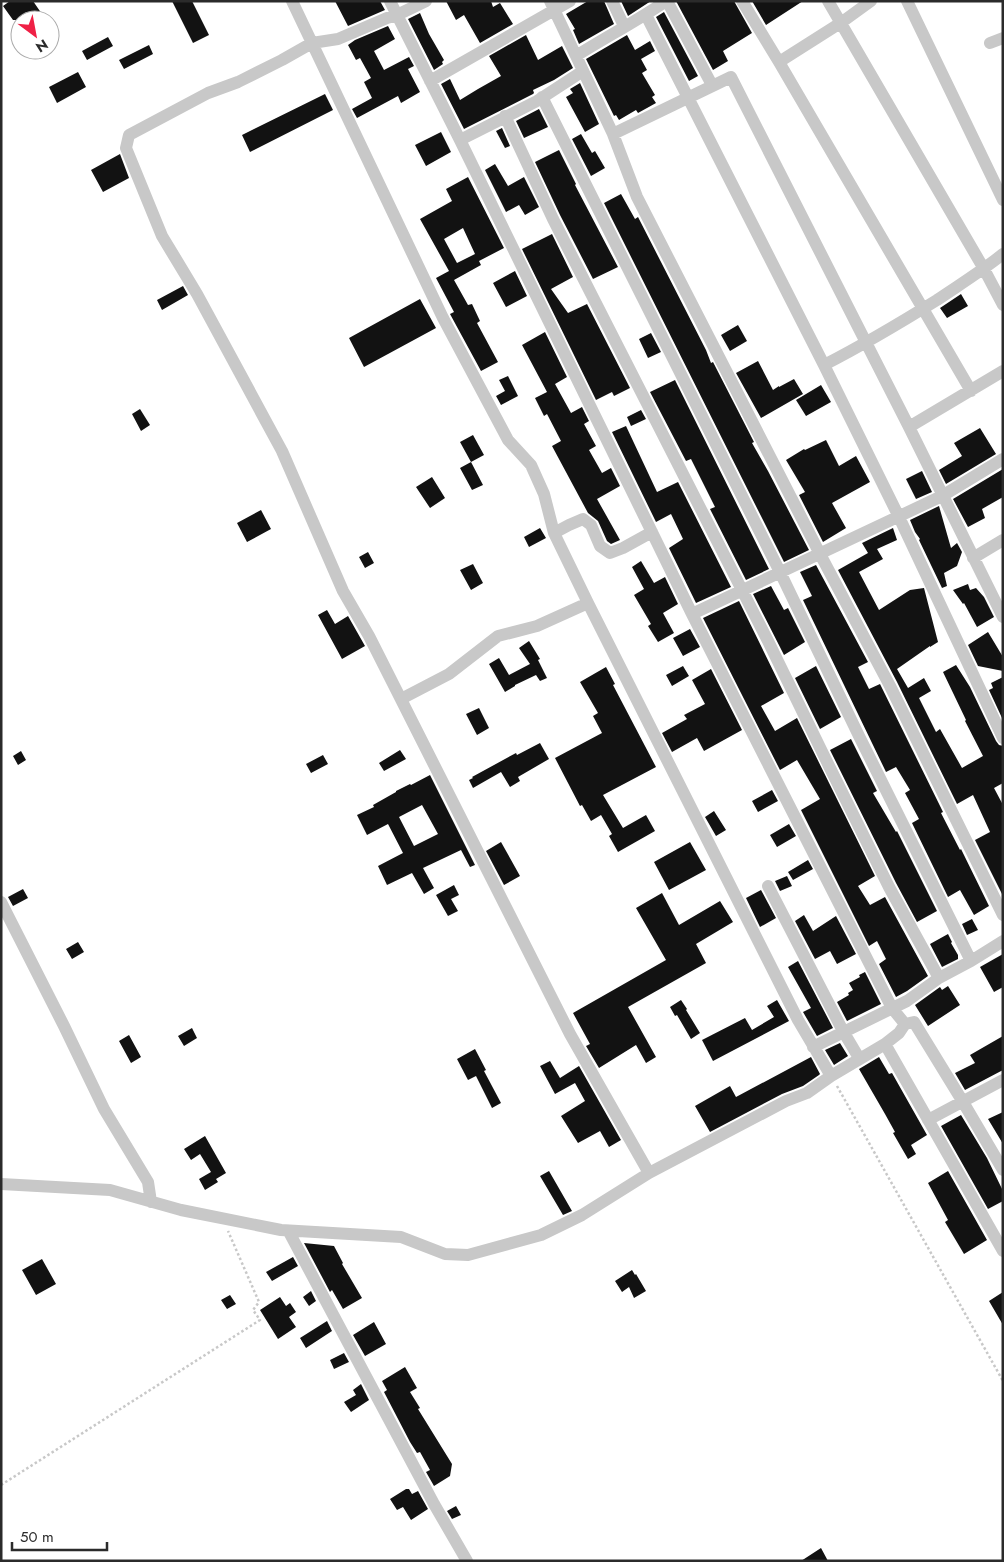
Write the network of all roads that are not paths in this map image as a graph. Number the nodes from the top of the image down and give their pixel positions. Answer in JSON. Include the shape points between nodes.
{"nodes":[{"id":1,"x":292,"y":1,"type":"edge"},
{"id":2,"x":390,"y":1,"type":"edge"},
{"id":3,"x":426,"y":1,"type":"edge"},
{"id":4,"x":570,"y":1,"type":"edge"},
{"id":5,"x":612,"y":1,"type":"edge"},
{"id":6,"x":666,"y":1,"type":"edge"},
{"id":7,"x":742,"y":1,"type":"edge"},
{"id":8,"x":828,"y":1,"type":"edge"},
{"id":9,"x":871,"y":1,"type":"edge"},
{"id":10,"x":908,"y":1,"type":"edge"},
{"id":11,"x":552,"y":6,"type":"edge"},
{"id":12,"x":397,"y":15,"type":"junction"},
{"id":13,"x":646,"y":15,"type":"junction"},
{"id":14,"x":842,"y":22,"type":"junction"},
{"id":15,"x":624,"y":26,"type":"junction"},
{"id":16,"x":1003,"y":38,"type":"edge"},
{"id":17,"x":312,"y":43,"type":"junction"},
{"id":18,"x":990,"y":44,"type":"dead end"},
{"id":19,"x":576,"y":56,"type":"junction"},
{"id":20,"x":779,"y":62,"type":"junction"},
{"id":21,"x":583,"y":71,"type":"junction"},
{"id":22,"x":430,"y":81,"type":"junction"},
{"id":23,"x":712,"y":86,"type":"junction"},
{"id":24,"x":542,"y":97,"type":"junction"},
{"id":25,"x":689,"y":98,"type":"junction"},
{"id":26,"x":505,"y":116,"type":"junction"},
{"id":27,"x":613,"y":134,"type":"junction"},
{"id":28,"x":460,"y":140,"type":"junction"},
{"id":29,"x":1003,"y":200,"type":"edge"},
{"id":30,"x":1003,"y":254,"type":"edge"},
{"id":31,"x":984,"y":270,"type":"junction"},
{"id":32,"x":1003,"y":305,"type":"edge"},
{"id":33,"x":923,"y":308,"type":"junction"},
{"id":34,"x":866,"y":343,"type":"junction"},
{"id":35,"x":824,"y":365,"type":"junction"},
{"id":36,"x":1003,"y":371,"type":"edge"},
{"id":37,"x":971,"y":390,"type":"junction"},
{"id":38,"x":909,"y":427,"type":"junction"},
{"id":39,"x":1003,"y":459,"type":"edge"},
{"id":40,"x":942,"y":496,"type":"junction"},
{"id":41,"x":899,"y":517,"type":"junction"},
{"id":42,"x":652,"y":532,"type":"junction"},
{"id":43,"x":554,"y":533,"type":"junction"},
{"id":44,"x":1003,"y":540,"type":"edge"},
{"id":45,"x":820,"y":554,"type":"junction"},
{"id":46,"x":973,"y":558,"type":"junction"},
{"id":47,"x":780,"y":572,"type":"junction"},
{"id":48,"x":742,"y":590,"type":"junction"},
{"id":49,"x":588,"y":603,"type":"junction"},
{"id":50,"x":692,"y":614,"type":"junction"},
{"id":51,"x":1003,"y":617,"type":"edge"},
{"id":52,"x":401,"y":699,"type":"junction"},
{"id":53,"x":1003,"y":738,"type":"edge"},
{"id":54,"x":768,"y":886,"type":"dead end"},
{"id":55,"x":1,"y":902,"type":"edge"},
{"id":56,"x":1003,"y":915,"type":"edge"},
{"id":57,"x":1003,"y":940,"type":"edge"},
{"id":58,"x":971,"y":961,"type":"junction"},
{"id":59,"x":939,"y":978,"type":"junction"},
{"id":60,"x":892,"y":1008,"type":"junction"},
{"id":61,"x":905,"y":1024,"type":"junction"},
{"id":62,"x":843,"y":1031,"type":"junction"},
{"id":63,"x":886,"y":1044,"type":"junction"},
{"id":64,"x":813,"y":1047,"type":"junction"},
{"id":65,"x":859,"y":1058,"type":"junction"},
{"id":66,"x":831,"y":1076,"type":"junction"},
{"id":67,"x":1003,"y":1080,"type":"edge"},
{"id":68,"x":963,"y":1102,"type":"junction"},
{"id":69,"x":928,"y":1120,"type":"junction"},
{"id":70,"x":1003,"y":1170,"type":"edge"},
{"id":71,"x":649,"y":1173,"type":"junction"},
{"id":72,"x":1,"y":1184,"type":"edge"},
{"id":73,"x":151,"y":1202,"type":"junction"},
{"id":74,"x":289,"y":1232,"type":"junction"},
{"id":75,"x":1003,"y":1251,"type":"edge"},
{"id":76,"x":467,"y":1561,"type":"edge"}],
"edges":[{"from":1,"to":17,"type":"street"},
{"from":2,"to":12,"type":"street"},
{"from":3,"to":12,"type":"street"},
{"from":4,"to":11,"type":"street"},
{"from":5,"to":15,"type":"street"},
{"from":6,"to":13,"type":"street"},
{"from":6,"to":23,"type":"street"},
{"from":7,"to":20,"type":"street"},
{"from":8,"to":14,"type":"street"},
{"from":9,"to":14,"type":"street"},
{"from":10,"to":29,"type":"street"},
{"from":11,"to":19,"type":"street"},
{"from":11,"to":22,"type":"street"},
{"from":12,"to":17,"type":"street","via":[[338,39]]},
{"from":12,"to":22,"type":"street"},
{"from":13,"to":15,"type":"street"},
{"from":13,"to":25,"type":"street"},
{"from":14,"to":20,"type":"street"},
{"from":14,"to":31,"type":"street"},
{"from":15,"to":19,"type":"street"},
{"from":16,"to":18,"type":"street"},
{"from":17,"to":43,"type":"street","via":[[443,318],[508,440],[531,465],[544,494]]},
{"from":17,"to":52,"type":"street","via":[[129,135],[126,148],[162,236],[282,451],[343,591]]},
{"from":19,"to":21,"type":"street"},
{"from":20,"to":33,"type":"street"},
{"from":21,"to":24,"type":"street"},
{"from":21,"to":27,"type":"street"},
{"from":22,"to":28,"type":"street"},
{"from":23,"to":25,"type":"street"},
{"from":23,"to":34,"type":"street","via":[[731,77]]},
{"from":24,"to":26,"type":"street"},
{"from":24,"to":47,"type":"street"},
{"from":25,"to":27,"type":"street"},
{"from":25,"to":35,"type":"street"},
{"from":26,"to":28,"type":"street"},
{"from":26,"to":48,"type":"street","via":[[553,219]]},
{"from":27,"to":45,"type":"street","via":[[637,197]]},
{"from":28,"to":42,"type":"street"},
{"from":30,"to":31,"type":"street"},
{"from":31,"to":32,"type":"street"},
{"from":31,"to":33,"type":"street"},
{"from":33,"to":34,"type":"street"},
{"from":33,"to":37,"type":"street"},
{"from":34,"to":35,"type":"street"},
{"from":34,"to":38,"type":"street"},
{"from":35,"to":41,"type":"street"},
{"from":36,"to":37,"type":"street"},
{"from":37,"to":38,"type":"street"},
{"from":38,"to":40,"type":"street"},
{"from":39,"to":40,"type":"street"},
{"from":40,"to":41,"type":"street"},
{"from":40,"to":46,"type":"street"},
{"from":41,"to":45,"type":"street"},
{"from":41,"to":53,"type":"street"},
{"from":42,"to":43,"type":"street","via":[[610,553],[600,546],[592,525],[583,519]]},
{"from":42,"to":50,"type":"street"},
{"from":43,"to":49,"type":"street"},
{"from":44,"to":46,"type":"street"},
{"from":45,"to":47,"type":"street"},
{"from":45,"to":56,"type":"street","via":[[890,686]]},
{"from":46,"to":51,"type":"street"},
{"from":47,"to":48,"type":"street"},
{"from":47,"to":58,"type":"street"},
{"from":48,"to":50,"type":"street"},
{"from":48,"to":59,"type":"street","via":[[881,870]]},
{"from":49,"to":52,"type":"street","via":[[537,626],[498,636],[449,674]]},
{"from":49,"to":64,"type":"street"},
{"from":50,"to":60,"type":"street"},
{"from":52,"to":71,"type":"street","via":[[570,1034]]},
{"from":54,"to":62,"type":"street"},
{"from":55,"to":73,"type":"street","via":[[104,1109],[148,1182]]},
{"from":57,"to":58,"type":"street"},
{"from":58,"to":59,"type":"street"},
{"from":59,"to":60,"type":"street","via":[[908,1001]]},
{"from":60,"to":61,"type":"street"},
{"from":60,"to":62,"type":"street"},
{"from":61,"to":63,"type":"street"},
{"from":61,"to":68,"type":"street","via":[[914,1022]]},
{"from":62,"to":64,"type":"street"},
{"from":62,"to":65,"type":"street"},
{"from":63,"to":65,"type":"street"},
{"from":63,"to":69,"type":"street"},
{"from":64,"to":66,"type":"street"},
{"from":65,"to":66,"type":"street"},
{"from":66,"to":71,"type":"street","via":[[807,1093]]},
{"from":67,"to":68,"type":"street"},
{"from":68,"to":69,"type":"street"},
{"from":68,"to":70,"type":"street"},
{"from":69,"to":75,"type":"street"},
{"from":71,"to":74,"type":"street","via":[[582,1215],[541,1235],[468,1255],[445,1254],[401,1237]]},
{"from":72,"to":73,"type":"street","via":[[110,1190]]},
{"from":73,"to":74,"type":"street"},
{"from":74,"to":76,"type":"street"}]}
